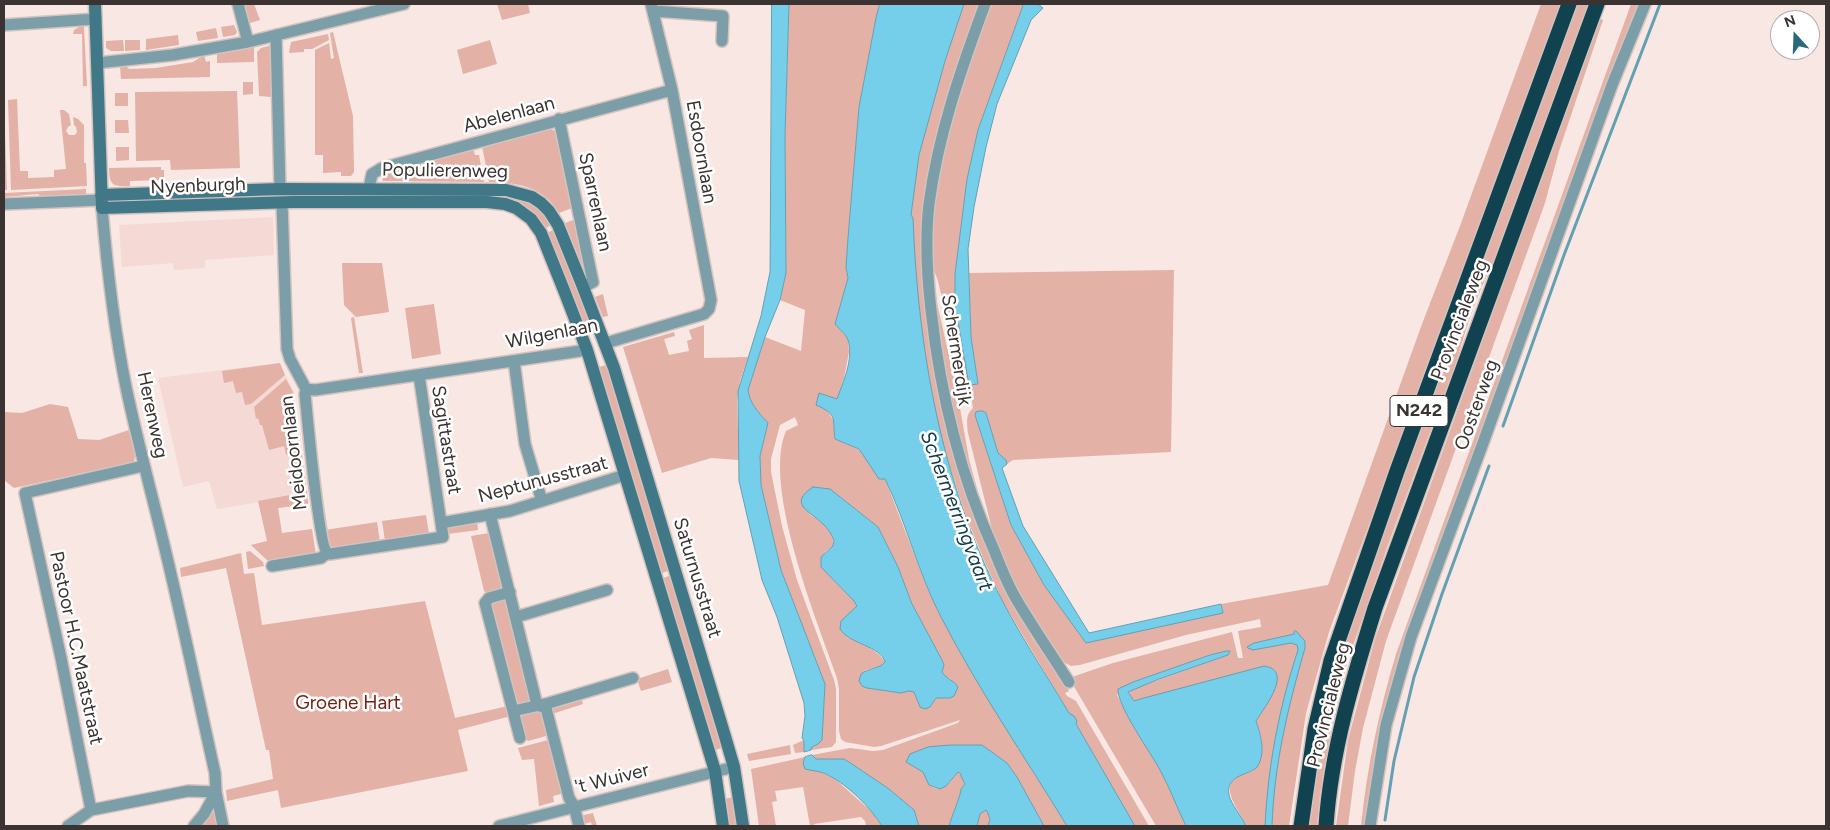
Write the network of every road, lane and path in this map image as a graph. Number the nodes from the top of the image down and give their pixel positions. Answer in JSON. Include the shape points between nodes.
{"nodes":[{"id":1,"x":95,"y":4,"type":"edge"},
{"id":2,"x":238,"y":4,"type":"edge"},
{"id":3,"x":404,"y":4,"type":"edge"},
{"id":4,"x":985,"y":4,"type":"edge"},
{"id":5,"x":1569,"y":4,"type":"edge"},
{"id":6,"x":1597,"y":4,"type":"edge"},
{"id":7,"x":1645,"y":4,"type":"edge"},
{"id":8,"x":385,"y":6,"type":"edge"},
{"id":9,"x":652,"y":7,"type":"edge"},
{"id":10,"x":96,"y":20,"type":"junction"},
{"id":11,"x":4,"y":25,"type":"edge"},
{"id":12,"x":276,"y":35,"type":"junction"},
{"id":13,"x":722,"y":41,"type":"dead end"},
{"id":14,"x":248,"y":42,"type":"junction"},
{"id":15,"x":97,"y":63,"type":"junction"},
{"id":16,"x":672,"y":90,"type":"junction"},
{"id":17,"x":560,"y":119,"type":"junction"},
{"id":18,"x":369,"y":188,"type":"junction"},
{"id":19,"x":280,"y":189,"type":"junction"},
{"id":20,"x":102,"y":201,"type":"junction"},
{"id":21,"x":282,"y":203,"type":"junction"},
{"id":22,"x":4,"y":204,"type":"edge"},
{"id":23,"x":584,"y":287,"type":"junction"},
{"id":24,"x":711,"y":300,"type":"joint"},
{"id":25,"x":606,"y":343,"type":"junction"},
{"id":26,"x":587,"y":350,"type":"junction"},
{"id":27,"x":514,"y":361,"type":"junction"},
{"id":28,"x":419,"y":375,"type":"junction"},
{"id":29,"x":306,"y":390,"type":"junction"},
{"id":30,"x":143,"y":466,"type":"junction"},
{"id":31,"x":625,"y":475,"type":"junction"},
{"id":32,"x":542,"y":501,"type":"junction"},
{"id":33,"x":490,"y":514,"type":"junction"},
{"id":34,"x":441,"y":522,"type":"junction"},
{"id":35,"x":328,"y":553,"type":"junction"},
{"id":36,"x":272,"y":566,"type":"dead end"},
{"id":37,"x":607,"y":590,"type":"dead end"},
{"id":38,"x":510,"y":592,"type":"junction"},
{"id":39,"x":516,"y":617,"type":"junction"},
{"id":40,"x":633,"y":678,"type":"dead end"},
{"id":41,"x":1068,"y":682,"type":"dead end"},
{"id":42,"x":537,"y":705,"type":"junction"},
{"id":43,"x":514,"y":711,"type":"junction"},
{"id":44,"x":520,"y":738,"type":"dead end"},
{"id":45,"x":734,"y":767,"type":"junction"},
{"id":46,"x":715,"y":771,"type":"junction"},
{"id":47,"x":216,"y":792,"type":"junction"},
{"id":48,"x":574,"y":806,"type":"junction"},
{"id":49,"x":91,"y":810,"type":"junction"},
{"id":50,"x":68,"y":826,"type":"edge"},
{"id":51,"x":194,"y":826,"type":"edge"},
{"id":52,"x":223,"y":826,"type":"edge"},
{"id":53,"x":499,"y":826,"type":"edge"},
{"id":54,"x":579,"y":826,"type":"edge"},
{"id":55,"x":724,"y":826,"type":"edge"},
{"id":56,"x":743,"y":826,"type":"edge"},
{"id":57,"x":1301,"y":826,"type":"edge"},
{"id":58,"x":1326,"y":826,"type":"edge"},
{"id":59,"x":1370,"y":826,"type":"edge"}],
"edges":[{"from":1,"to":10,"type":"street","name":"Herenweg"},
{"from":2,"to":14,"type":"street"},
{"from":3,"to":8,"type":"street"},
{"from":4,"to":41,"type":"street","name":"Schermerdijk","via":[[949,109],[929,203],[927,250],[933,328],[956,447],[978,511],[1018,602]]},
{"from":5,"to":57,"type":"highway","name":"Provincialeweg","number":"N242","via":[[1334,652],[1314,729]]},
{"from":6,"to":58,"type":"highway","name":"Provincialeweg","number":"N242","via":[[1376,608],[1343,718]]},
{"from":7,"to":59,"type":"street","name":"Oosterweg","via":[[1612,85],[1410,637],[1386,725]]},
{"from":8,"to":12,"type":"street"},
{"from":9,"to":13,"type":"street","name":"Esdoornlaan","via":[[723,16]]},
{"from":9,"to":16,"type":"street","name":"Esdoornlaan"},
{"from":10,"to":11,"type":"street"},
{"from":10,"to":15,"type":"street","name":"Herenweg"},
{"from":12,"to":14,"type":"street"},
{"from":12,"to":19,"type":"street"},
{"from":14,"to":15,"type":"street","via":[[173,55]]},
{"from":15,"to":20,"type":"street","name":"Herenweg"},
{"from":16,"to":17,"type":"street","name":"Abelenlaan"},
{"from":16,"to":24,"type":"street","name":"Esdoornlaan"},
{"from":17,"to":18,"type":"street","name":"Abelenlaan","via":[[382,168],[372,174]]},
{"from":17,"to":23,"type":"street","name":"Sparrenlaan","via":[[593,282]]},
{"from":18,"to":19,"type":"street","name":"Populierenweg"},
{"from":18,"to":23,"type":"street","name":"Populierenweg","via":[[506,190],[532,197],[555,219]]},
{"from":19,"to":20,"type":"street","name":"Nyenburgh"},
{"from":19,"to":21,"type":"street"},
{"from":20,"to":21,"type":"street","name":"Nyenburgh"},
{"from":20,"to":22,"type":"street"},
{"from":20,"to":30,"type":"street","name":"Herenweg","via":[[117,339]]},
{"from":21,"to":26,"type":"street","name":"Populierenweg","via":[[487,202],[516,208],[531,219],[541,233]]},
{"from":21,"to":29,"type":"street","name":"Meidoornlaan","via":[[286,349]]},
{"from":23,"to":25,"type":"street","name":"Populierenweg"},
{"from":24,"to":25,"type":"street","name":"Wilgenlaan","via":[[704,314]]},
{"from":25,"to":26,"type":"street","name":"Wilgenlaan"},
{"from":25,"to":45,"type":"street","name":"Saturnusstraat"},
{"from":26,"to":27,"type":"street","name":"Wilgenlaan"},
{"from":26,"to":31,"type":"street","name":"Saturnusstraat"},
{"from":27,"to":28,"type":"street","name":"Wilgenlaan"},
{"from":27,"to":32,"type":"street","via":[[525,444]]},
{"from":28,"to":29,"type":"street","name":"Wilgenlaan"},
{"from":28,"to":34,"type":"street","name":"Sagittastraat"},
{"from":29,"to":35,"type":"street","name":"Meidoornlaan","via":[[320,527],[324,550]]},
{"from":30,"to":47,"type":"street","name":"Herenweg","via":[[185,633],[215,773]]},
{"from":30,"to":49,"type":"street","name":"Pastoor H.C.Maatstraat","via":[[25,493]]},
{"from":31,"to":32,"type":"street","name":"Neptunusstraat"},
{"from":31,"to":46,"type":"street","name":"Saturnusstraat"},
{"from":32,"to":33,"type":"street","name":"Neptunusstraat"},
{"from":33,"to":34,"type":"street","name":"Neptunusstraat"},
{"from":33,"to":38,"type":"street"},
{"from":34,"to":35,"type":"street","via":[[442,537]]},
{"from":35,"to":36,"type":"street","via":[[321,558]]},
{"from":37,"to":39,"type":"street"},
{"from":38,"to":39,"type":"street"},
{"from":38,"to":43,"type":"street","via":[[489,598],[486,603]]},
{"from":39,"to":42,"type":"street"},
{"from":40,"to":42,"type":"street"},
{"from":42,"to":43,"type":"street"},
{"from":42,"to":48,"type":"street","via":[[546,708]]},
{"from":43,"to":44,"type":"street"},
{"from":45,"to":46,"type":"street","name":"'t Wuiver"},
{"from":45,"to":56,"type":"street","name":"Saturnusstraat"},
{"from":46,"to":48,"type":"street","name":"'t Wuiver"},
{"from":46,"to":55,"type":"street","name":"Saturnusstraat"},
{"from":47,"to":49,"type":"street","via":[[188,791]]},
{"from":47,"to":51,"type":"street"},
{"from":47,"to":52,"type":"street","name":"Herenweg"},
{"from":48,"to":53,"type":"street","name":"'t Wuiver"},
{"from":48,"to":54,"type":"street"},
{"from":49,"to":50,"type":"street"}]}
